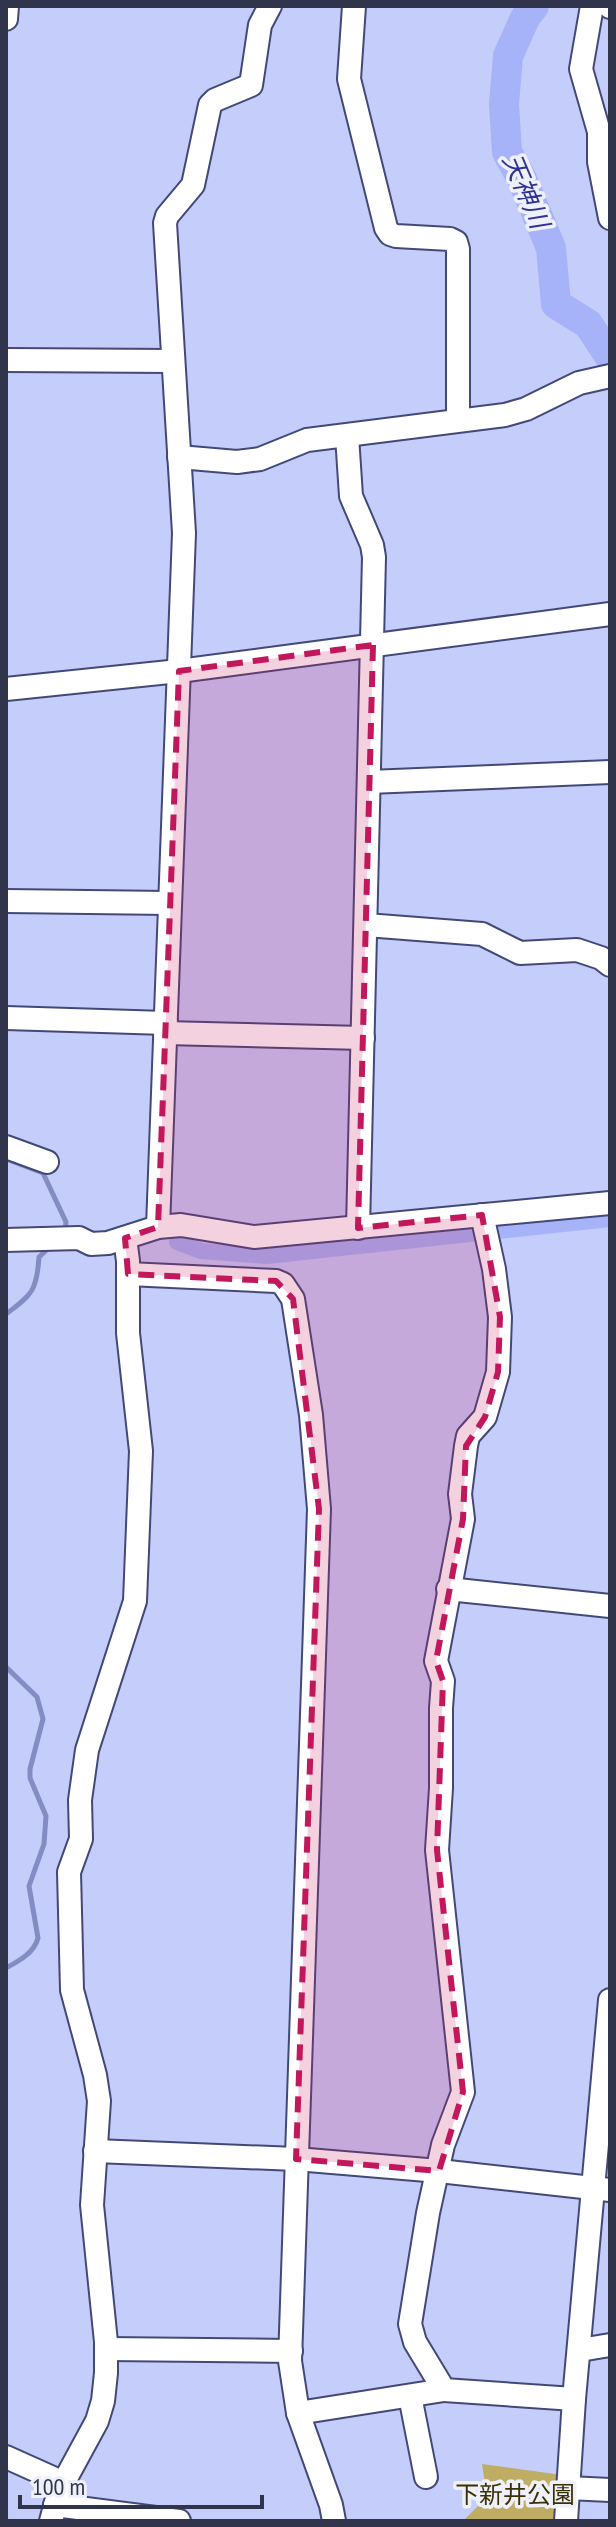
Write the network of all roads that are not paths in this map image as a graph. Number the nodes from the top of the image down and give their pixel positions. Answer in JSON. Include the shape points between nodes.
{"nodes":[{"id":1,"x":7,"y":6,"type":"edge"},
{"id":2,"x":270,"y":6,"type":"edge"},
{"id":3,"x":354,"y":6,"type":"edge"},
{"id":4,"x":592,"y":6,"type":"edge"},
{"id":5,"x":6,"y":19,"type":"edge"},
{"id":6,"x":610,"y":218,"type":"edge"},
{"id":7,"x":6,"y":360,"type":"edge"},
{"id":8,"x":172,"y":361,"type":"junction"},
{"id":9,"x":610,"y":377,"type":"edge"},
{"id":10,"x":610,"y":391,"type":"edge"},
{"id":11,"x":458,"y":420,"type":"junction"},
{"id":12,"x":347,"y":436,"type":"junction"},
{"id":13,"x":179,"y":457,"type":"junction"},
{"id":14,"x":610,"y":614,"type":"edge"},
{"id":15,"x":373,"y":645,"type":"junction"},
{"id":16,"x":179,"y":671,"type":"junction"},
{"id":17,"x":6,"y":689,"type":"edge"},
{"id":18,"x":610,"y":772,"type":"edge"},
{"id":19,"x":369,"y":782,"type":"junction"},
{"id":20,"x":6,"y":901,"type":"edge"},
{"id":21,"x":169,"y":903,"type":"junction"},
{"id":22,"x":366,"y":925,"type":"junction"},
{"id":23,"x":610,"y":965,"type":"edge"},
{"id":24,"x":6,"y":1018,"type":"edge"},
{"id":25,"x":166,"y":1028,"type":"junction"},
{"id":26,"x":363,"y":1038,"type":"junction"},
{"id":27,"x":6,"y":1147,"type":"edge"},
{"id":28,"x":47,"y":1162,"type":"dead end"},
{"id":29,"x":610,"y":1203,"type":"edge"},
{"id":30,"x":482,"y":1215,"type":"junction"},
{"id":31,"x":158,"y":1227,"type":"junction"},
{"id":32,"x":358,"y":1228,"type":"junction"},
{"id":33,"x":125,"y":1238,"type":"junction"},
{"id":34,"x":6,"y":1240,"type":"edge"},
{"id":35,"x":128,"y":1274,"type":"junction"},
{"id":36,"x":448,"y":1589,"type":"junction"},
{"id":37,"x":610,"y":1606,"type":"edge"},
{"id":38,"x":610,"y":2000,"type":"edge"},
{"id":39,"x":95,"y":2151,"type":"junction"},
{"id":40,"x":296,"y":2159,"type":"junction"},
{"id":41,"x":439,"y":2171,"type":"junction"},
{"id":42,"x":602,"y":2189,"type":"edge"},
{"id":43,"x":610,"y":2345,"type":"edge"},
{"id":44,"x":106,"y":2349,"type":"junction"},
{"id":45,"x":580,"y":2350,"type":"junction"},
{"id":46,"x":291,"y":2351,"type":"junction"},
{"id":47,"x":444,"y":2390,"type":"junction"},
{"id":48,"x":410,"y":2396,"type":"junction"},
{"id":49,"x":574,"y":2399,"type":"junction"},
{"id":50,"x":298,"y":2413,"type":"junction"},
{"id":51,"x":6,"y":2457,"type":"edge"},
{"id":52,"x":426,"y":2477,"type":"dead end"},
{"id":53,"x":64,"y":2483,"type":"junction"},
{"id":54,"x":568,"y":2488,"type":"junction"},
{"id":55,"x":610,"y":2490,"type":"edge"},
{"id":56,"x":53,"y":2513,"type":"edge"},
{"id":57,"x":179,"y":2521,"type":"edge"},
{"id":58,"x":334,"y":2521,"type":"edge"},
{"id":59,"x":566,"y":2521,"type":"edge"}],
"edges":[{"from":1,"to":5,"type":"street"},
{"from":2,"to":8,"type":"street","via":[[260,25],[251,85],[210,105],[193,185],[165,223]]},
{"from":3,"to":11,"type":"street","via":[[349,79],[386,228],[396,236],[450,239],[458,249]]},
{"from":4,"to":6,"type":"street","via":[[581,69],[599,132]]},
{"from":7,"to":8,"type":"street"},
{"from":8,"to":13,"type":"street"},
{"from":9,"to":10,"type":"street"},
{"from":9,"to":11,"type":"street","via":[[579,383],[516,412]]},
{"from":11,"to":12,"type":"street"},
{"from":12,"to":13,"type":"street","via":[[307,440],[260,459],[237,462]]},
{"from":12,"to":15,"type":"street","via":[[351,496],[374,557]]},
{"from":13,"to":16,"type":"street","via":[[184,533]]},
{"from":14,"to":15,"type":"street"},
{"from":15,"to":16,"type":"street"},
{"from":15,"to":19,"type":"street"},
{"from":16,"to":17,"type":"street"},
{"from":16,"to":21,"type":"street"},
{"from":18,"to":19,"type":"street"},
{"from":19,"to":22,"type":"street"},
{"from":20,"to":21,"type":"street"},
{"from":21,"to":25,"type":"street"},
{"from":22,"to":23,"type":"street","via":[[482,934],[520,953],[577,950]]},
{"from":22,"to":26,"type":"street"},
{"from":24,"to":25,"type":"street"},
{"from":25,"to":26,"type":"street"},
{"from":25,"to":31,"type":"street"},
{"from":26,"to":32,"type":"street"},
{"from":27,"to":28,"type":"street"},
{"from":29,"to":30,"type":"street"},
{"from":30,"to":32,"type":"street"},
{"from":30,"to":36,"type":"street","via":[[500,1317],[498,1372],[485,1417],[468,1436],[460,1494],[463,1519]]},
{"from":31,"to":32,"type":"street","via":[[181,1225],[254,1237]]},
{"from":31,"to":33,"type":"street"},
{"from":33,"to":34,"type":"street","via":[[91,1244],[79,1238]]},
{"from":33,"to":35,"type":"street"},
{"from":35,"to":39,"type":"street","via":[[128,1333],[141,1451],[135,1601],[87,1750],[81,1839],[69,1872],[72,1990],[99,2101]]},
{"from":35,"to":40,"type":"street","via":[[276,1281],[293,1299],[319,1509]]},
{"from":36,"to":37,"type":"street"},
{"from":36,"to":41,"type":"street","via":[[436,1661],[443,1681],[437,1850],[463,2092]]},
{"from":38,"to":42,"type":"street"},
{"from":39,"to":40,"type":"street"},
{"from":39,"to":44,"type":"street","via":[[92,2205]]},
{"from":40,"to":41,"type":"street"},
{"from":40,"to":46,"type":"street"},
{"from":41,"to":42,"type":"street"},
{"from":41,"to":47,"type":"street","via":[[410,2324]]},
{"from":42,"to":45,"type":"street"},
{"from":43,"to":45,"type":"street"},
{"from":44,"to":46,"type":"street"},
{"from":44,"to":53,"type":"street","via":[[97,2421]]},
{"from":45,"to":49,"type":"street"},
{"from":46,"to":50,"type":"street"},
{"from":47,"to":48,"type":"street"},
{"from":47,"to":49,"type":"street"},
{"from":48,"to":50,"type":"street"},
{"from":48,"to":52,"type":"street"},
{"from":49,"to":54,"type":"street"},
{"from":50,"to":58,"type":"street"},
{"from":51,"to":53,"type":"street"},
{"from":53,"to":56,"type":"street"},
{"from":54,"to":55,"type":"street"},
{"from":54,"to":59,"type":"street"},
{"from":56,"to":57,"type":"street"}]}
